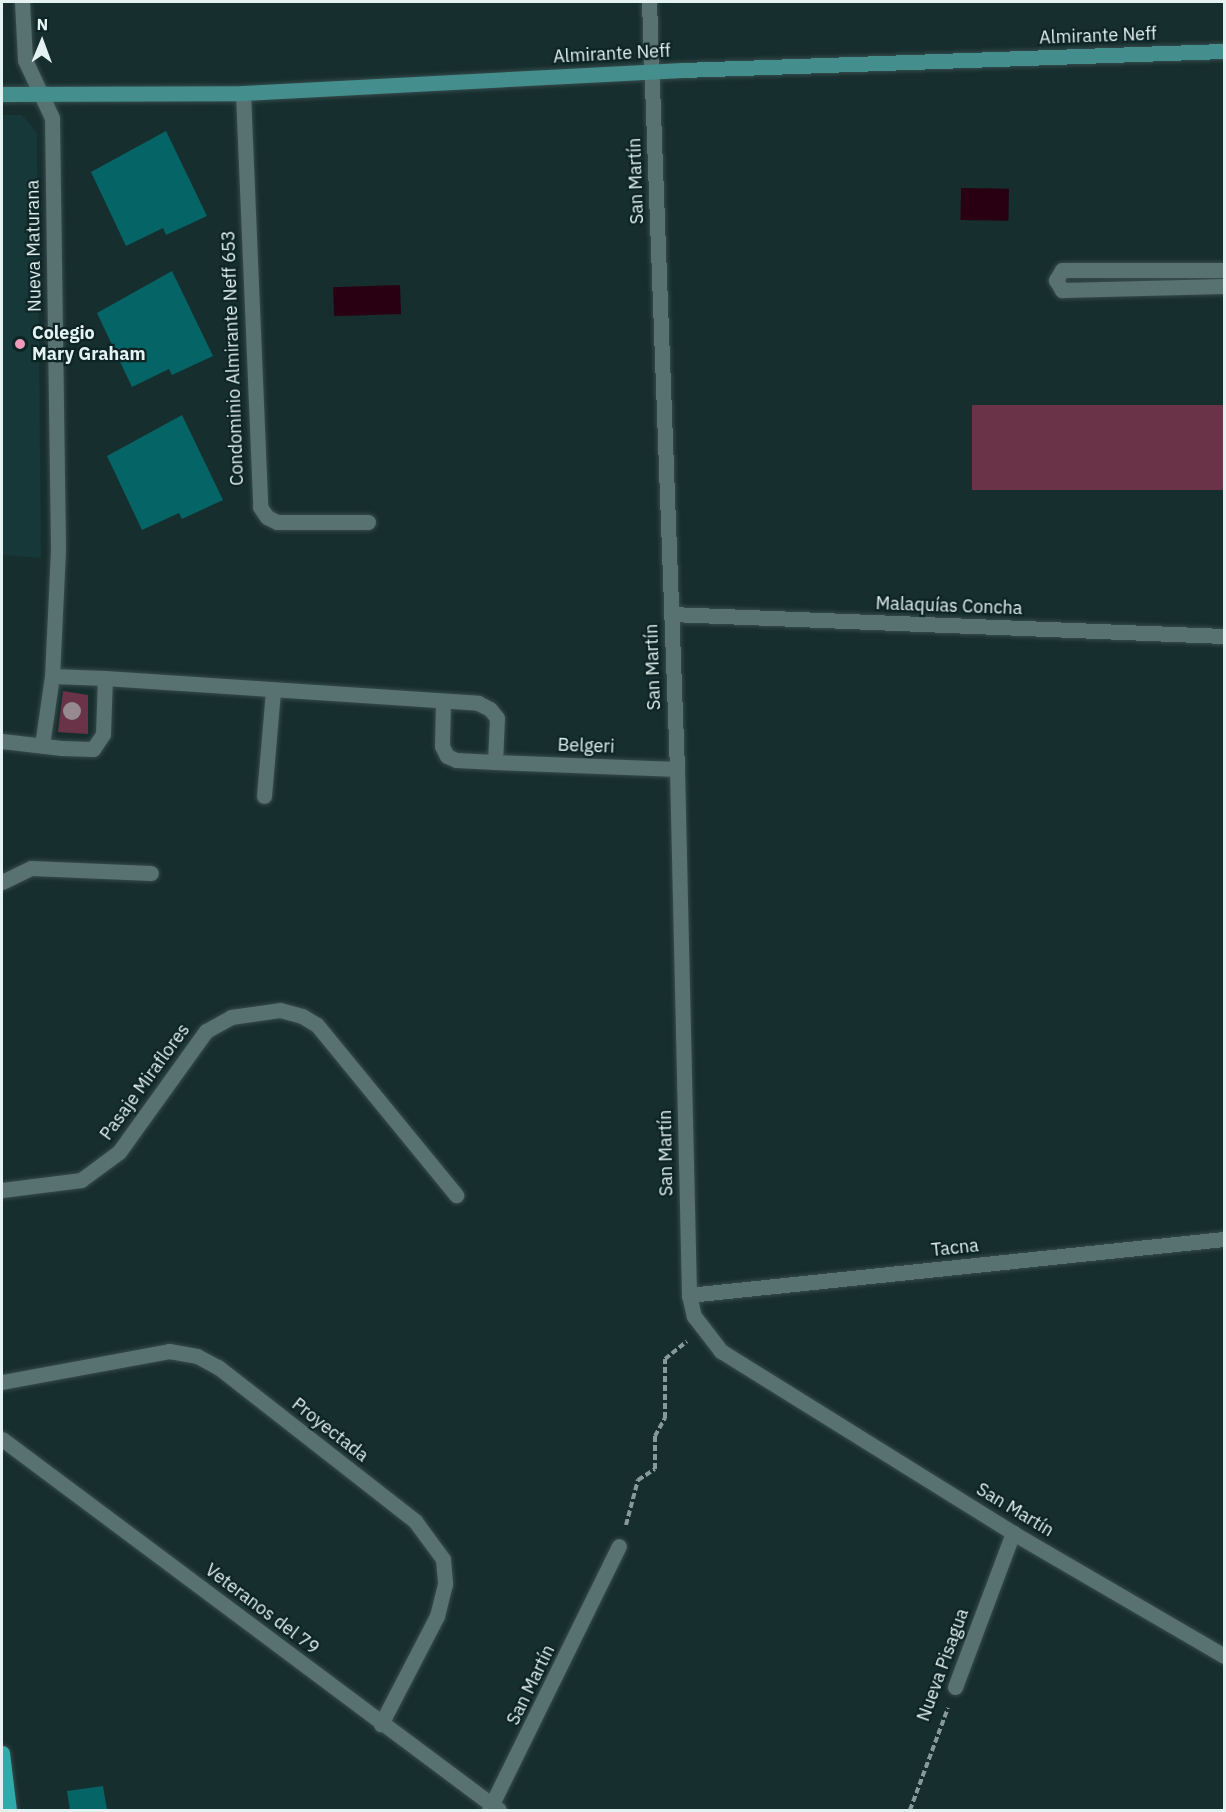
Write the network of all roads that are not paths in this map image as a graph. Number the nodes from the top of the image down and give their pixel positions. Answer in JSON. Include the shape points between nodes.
{"nodes":[{"id":1,"x":22,"y":2,"type":"edge"},
{"id":2,"x":648,"y":2,"type":"edge"},
{"id":3,"x":1224,"y":51,"type":"edge"},
{"id":4,"x":652,"y":72,"type":"junction"},
{"id":5,"x":243,"y":93,"type":"junction"},
{"id":6,"x":2,"y":94,"type":"edge"},
{"id":7,"x":41,"y":94,"type":"junction"},
{"id":8,"x":1224,"y":270,"type":"edge"},
{"id":9,"x":1224,"y":286,"type":"edge"},
{"id":10,"x":368,"y":522,"type":"dead end"},
{"id":11,"x":671,"y":614,"type":"junction"},
{"id":12,"x":1224,"y":636,"type":"edge"},
{"id":13,"x":52,"y":676,"type":"junction"},
{"id":14,"x":105,"y":678,"type":"junction"},
{"id":15,"x":273,"y":690,"type":"junction"},
{"id":16,"x":443,"y":701,"type":"junction"},
{"id":17,"x":2,"y":741,"type":"edge"},
{"id":18,"x":42,"y":745,"type":"junction"},
{"id":19,"x":495,"y":762,"type":"junction"},
{"id":20,"x":677,"y":770,"type":"junction"},
{"id":21,"x":264,"y":796,"type":"dead end"},
{"id":22,"x":152,"y":873,"type":"dead end"},
{"id":23,"x":2,"y":882,"type":"edge"},
{"id":24,"x":2,"y":1190,"type":"edge"},
{"id":25,"x":456,"y":1195,"type":"dead end"},
{"id":26,"x":1224,"y":1239,"type":"edge"},
{"id":27,"x":689,"y":1295,"type":"junction"},
{"id":28,"x":2,"y":1382,"type":"edge"},
{"id":29,"x":2,"y":1439,"type":"edge"},
{"id":30,"x":1013,"y":1533,"type":"junction"},
{"id":31,"x":619,"y":1546,"type":"road end"},
{"id":32,"x":1224,"y":1656,"type":"edge"},
{"id":33,"x":955,"y":1687,"type":"road end"},
{"id":34,"x":381,"y":1724,"type":"junction"},
{"id":35,"x":2,"y":1753,"type":"edge"},
{"id":36,"x":494,"y":1809,"type":"edge"},
{"id":37,"x":9,"y":1810,"type":"edge"}],
"edges":[{"from":1,"to":7,"type":"street","name":"Nueva Maturana","via":[[25,60]]},
{"from":2,"to":4,"type":"street","name":"San Martín"},
{"from":3,"to":4,"type":"street","name":"Almirante Neff"},
{"from":4,"to":5,"type":"street","name":"Almirante Neff"},
{"from":4,"to":11,"type":"street","name":"San Martín"},
{"from":5,"to":7,"type":"street","name":"Almirante Neff"},
{"from":5,"to":10,"type":"street","name":"Condominio Almirante Neff 653","via":[[260,507],[277,522]]},
{"from":6,"to":7,"type":"street","name":"Almirante Neff"},
{"from":7,"to":13,"type":"street","name":"Nueva Maturana","via":[[52,118],[58,550]]},
{"from":8,"to":9,"type":"street","via":[[1062,270],[1056,280],[1062,290]]},
{"from":11,"to":12,"type":"street","name":"Malaquías Concha"},
{"from":11,"to":20,"type":"street","name":"San Martín"},
{"from":13,"to":14,"type":"street"},
{"from":13,"to":18,"type":"street"},
{"from":14,"to":15,"type":"street"},
{"from":14,"to":18,"type":"street","via":[[103,734],[93,749]]},
{"from":15,"to":16,"type":"street"},
{"from":15,"to":21,"type":"street"},
{"from":16,"to":19,"type":"street","via":[[478,703],[495,713]]},
{"from":16,"to":19,"type":"street","name":"Belgeri","via":[[442,746],[447,756]]},
{"from":17,"to":18,"type":"street"},
{"from":19,"to":20,"type":"street","name":"Belgeri"},
{"from":20,"to":27,"type":"street","name":"San Martín"},
{"from":22,"to":23,"type":"street","via":[[31,868]]},
{"from":24,"to":25,"type":"street","name":"Pasaje Miraflores","via":[[81,1180],[119,1152],[206,1031],[231,1017],[280,1010],[317,1025]]},
{"from":26,"to":27,"type":"street","name":"Tacna"},
{"from":27,"to":30,"type":"street","name":"San Martín","via":[[694,1316],[721,1351]]},
{"from":28,"to":34,"type":"street","name":"Proyectada","via":[[168,1351],[197,1356],[218,1367],[415,1521],[443,1559],[445,1584],[437,1616]]},
{"from":29,"to":34,"type":"street","name":"Veteranos del 79"},
{"from":30,"to":32,"type":"street","name":"San Martín"},
{"from":30,"to":33,"type":"street","name":"Nueva Pisagua"},
{"from":31,"to":36,"type":"street","name":"San Martín"},
{"from":34,"to":36,"type":"street","name":"Veteranos del 79"},
{"from":35,"to":37,"type":"main road"}]}
